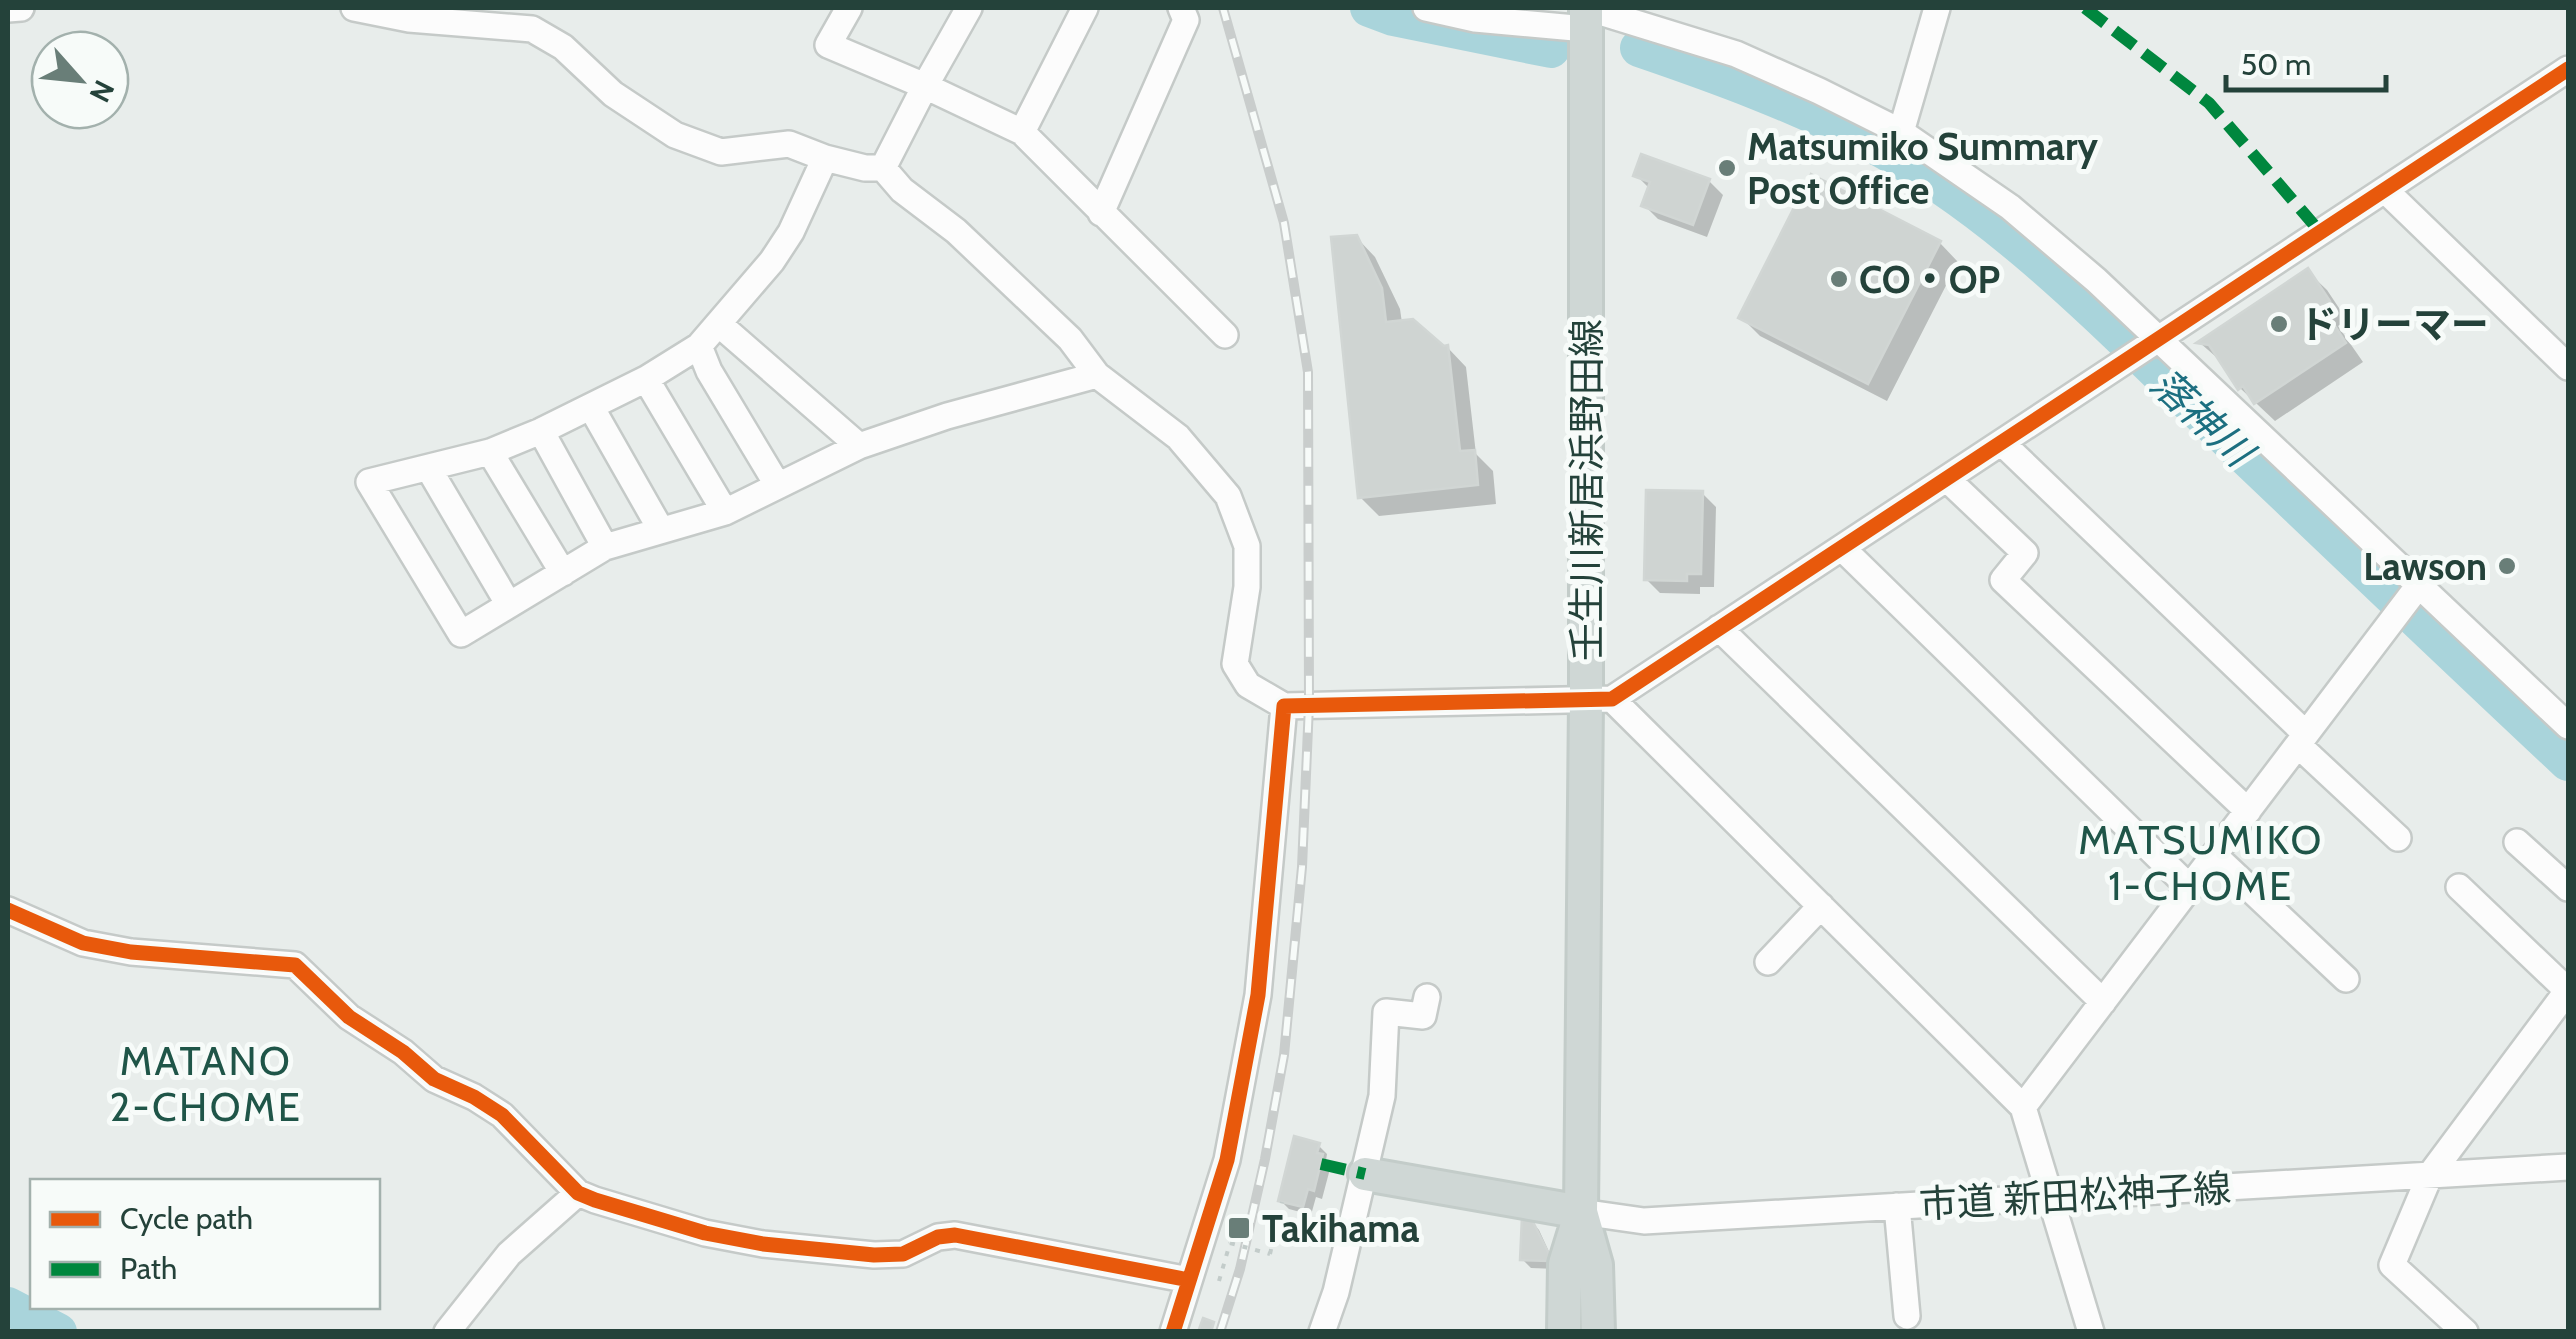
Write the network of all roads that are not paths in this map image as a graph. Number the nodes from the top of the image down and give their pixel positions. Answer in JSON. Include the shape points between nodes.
{"nodes":[{"id":1,"x":21,"y":8,"type":"edge"},
{"id":2,"x":354,"y":8,"type":"edge"},
{"id":3,"x":849,"y":8,"type":"edge"},
{"id":4,"x":968,"y":8,"type":"edge"},
{"id":5,"x":1086,"y":8,"type":"edge"},
{"id":6,"x":1182,"y":8,"type":"edge"},
{"id":7,"x":1937,"y":8,"type":"edge"},
{"id":8,"x":8,"y":9,"type":"edge"},
{"id":9,"x":1434,"y":9,"type":"edge"},
{"id":10,"x":1586,"y":14,"type":"edge"},
{"id":11,"x":2568,"y":70,"type":"edge"},
{"id":12,"x":925,"y":86,"type":"junction"},
{"id":13,"x":1022,"y":132,"type":"junction"},
{"id":14,"x":1901,"y":132,"type":"junction"},
{"id":15,"x":824,"y":158,"type":"junction"},
{"id":16,"x":884,"y":168,"type":"junction"},
{"id":17,"x":2386,"y":191,"type":"junction"},
{"id":18,"x":1101,"y":213,"type":"junction"},
{"id":19,"x":720,"y":325,"type":"junction"},
{"id":20,"x":1225,"y":335,"type":"dead end"},
{"id":21,"x":2153,"y":343,"type":"junction"},
{"id":22,"x":699,"y":346,"type":"junction"},
{"id":23,"x":2568,"y":367,"type":"edge"},
{"id":24,"x":1097,"y":375,"type":"junction"},
{"id":25,"x":646,"y":379,"type":"junction"},
{"id":26,"x":590,"y":407,"type":"junction"},
{"id":27,"x":541,"y":432,"type":"junction"},
{"id":28,"x":2002,"y":443,"type":"junction"},
{"id":29,"x":859,"y":446,"type":"junction"},
{"id":30,"x":490,"y":452,"type":"junction"},
{"id":31,"x":430,"y":469,"type":"junction"},
{"id":32,"x":1946,"y":479,"type":"junction"},
{"id":33,"x":778,"y":486,"type":"junction"},
{"id":34,"x":725,"y":512,"type":"junction"},
{"id":35,"x":661,"y":530,"type":"junction"},
{"id":36,"x":605,"y":547,"type":"junction"},
{"id":37,"x":1842,"y":548,"type":"junction"},
{"id":38,"x":563,"y":573,"type":"junction"},
{"id":39,"x":2417,"y":588,"type":"junction"},
{"id":40,"x":510,"y":605,"type":"junction"},
{"id":41,"x":1719,"y":628,"type":"junction"},
{"id":42,"x":1599,"y":700,"type":"junction"},
{"id":43,"x":1284,"y":706,"type":"junction"},
{"id":44,"x":2568,"y":726,"type":"edge"},
{"id":45,"x":2302,"y":740,"type":"junction"},
{"id":46,"x":2248,"y":811,"type":"junction"},
{"id":47,"x":2398,"y":838,"type":"dead end"},
{"id":48,"x":2517,"y":842,"type":"dead end"},
{"id":49,"x":2215,"y":856,"type":"junction"},
{"id":50,"x":2460,"y":887,"type":"dead end"},
{"id":51,"x":2190,"y":888,"type":"junction"},
{"id":52,"x":2568,"y":888,"type":"edge"},
{"id":53,"x":1821,"y":906,"type":"junction"},
{"id":54,"x":8,"y":910,"type":"edge"},
{"id":55,"x":1768,"y":962,"type":"dead end"},
{"id":56,"x":2346,"y":979,"type":"dead end"},
{"id":57,"x":2568,"y":990,"type":"edge"},
{"id":58,"x":1427,"y":997,"type":"dead end"},
{"id":59,"x":2103,"y":1002,"type":"junction"},
{"id":60,"x":2023,"y":1108,"type":"junction"},
{"id":61,"x":2568,"y":1167,"type":"edge"},
{"id":62,"x":1364,"y":1174,"type":"junction"},
{"id":63,"x":2430,"y":1175,"type":"junction"},
{"id":64,"x":578,"y":1193,"type":"junction"},
{"id":65,"x":2049,"y":1199,"type":"junction"},
{"id":66,"x":1898,"y":1206,"type":"junction"},
{"id":67,"x":1581,"y":1212,"type":"junction"},
{"id":68,"x":1189,"y":1280,"type":"junction"},
{"id":69,"x":1906,"y":1316,"type":"dead end"},
{"id":70,"x":447,"y":1332,"type":"edge"},
{"id":71,"x":1174,"y":1332,"type":"edge"},
{"id":72,"x":1322,"y":1332,"type":"edge"},
{"id":73,"x":1564,"y":1332,"type":"edge"},
{"id":74,"x":1598,"y":1332,"type":"edge"},
{"id":75,"x":2091,"y":1332,"type":"edge"},
{"id":76,"x":2465,"y":1332,"type":"edge"}],
"edges":[{"from":1,"to":8,"type":"street"},
{"from":2,"to":15,"type":"street","via":[[532,28],[676,135],[721,152],[789,144]]},
{"from":3,"to":12,"type":"street","via":[[828,45]]},
{"from":4,"to":12,"type":"street"},
{"from":5,"to":13,"type":"street"},
{"from":6,"to":18,"type":"street","via":[[1186,20]]},
{"from":7,"to":14,"type":"street"},
{"from":9,"to":10,"type":"street","via":[[1475,19]]},
{"from":10,"to":14,"type":"street","via":[[1736,54]]},
{"from":10,"to":42,"type":"main road","name":"壬生川新居浜野田線"},
{"from":11,"to":17,"type":"street"},
{"from":12,"to":13,"type":"street"},
{"from":12,"to":16,"type":"street"},
{"from":13,"to":18,"type":"street"},
{"from":14,"to":21,"type":"street","via":[[2010,207],[2096,280]]},
{"from":15,"to":16,"type":"street"},
{"from":15,"to":19,"type":"street","via":[[791,232]]},
{"from":16,"to":24,"type":"street","via":[[1070,340]]},
{"from":17,"to":21,"type":"street"},
{"from":17,"to":23,"type":"street"},
{"from":18,"to":20,"type":"street"},
{"from":19,"to":22,"type":"street"},
{"from":19,"to":29,"type":"street"},
{"from":21,"to":28,"type":"street"},
{"from":21,"to":39,"type":"street"},
{"from":22,"to":25,"type":"street"},
{"from":22,"to":33,"type":"street"},
{"from":24,"to":29,"type":"street"},
{"from":24,"to":43,"type":"street","via":[[1178,437],[1228,496],[1246,546],[1235,664],[1248,685]]},
{"from":25,"to":26,"type":"street"},
{"from":25,"to":34,"type":"street"},
{"from":26,"to":27,"type":"street"},
{"from":26,"to":35,"type":"street"},
{"from":27,"to":30,"type":"street"},
{"from":27,"to":36,"type":"street"},
{"from":28,"to":32,"type":"street"},
{"from":28,"to":45,"type":"street"},
{"from":29,"to":33,"type":"street"},
{"from":30,"to":31,"type":"street"},
{"from":30,"to":38,"type":"street"},
{"from":31,"to":40,"type":"street"},
{"from":31,"to":40,"type":"street","via":[[369,482],[461,634]]},
{"from":32,"to":37,"type":"street"},
{"from":32,"to":46,"type":"street","via":[[2025,553],[2003,580]]},
{"from":33,"to":34,"type":"street"},
{"from":34,"to":35,"type":"street"},
{"from":35,"to":36,"type":"street"},
{"from":36,"to":38,"type":"street"},
{"from":37,"to":41,"type":"street"},
{"from":37,"to":51,"type":"street"},
{"from":38,"to":40,"type":"street"},
{"from":39,"to":44,"type":"street"},
{"from":39,"to":45,"type":"street"},
{"from":41,"to":42,"type":"street"},
{"from":41,"to":59,"type":"street"},
{"from":42,"to":43,"type":"street"},
{"from":42,"to":53,"type":"street"},
{"from":42,"to":67,"type":"main road","name":"壬生川新居浜野田線"},
{"from":43,"to":68,"type":"street","via":[[1258,995],[1227,1160]]},
{"from":45,"to":46,"type":"street"},
{"from":45,"to":47,"type":"street"},
{"from":46,"to":49,"type":"street"},
{"from":48,"to":52,"type":"street"},
{"from":49,"to":51,"type":"street"},
{"from":49,"to":56,"type":"street"},
{"from":50,"to":57,"type":"street"},
{"from":51,"to":59,"type":"street"},
{"from":53,"to":55,"type":"street"},
{"from":53,"to":60,"type":"street"},
{"from":54,"to":64,"type":"street","via":[[115,950],[295,965],[349,1017],[434,1079],[502,1115]]},
{"from":57,"to":63,"type":"street"},
{"from":58,"to":62,"type":"street","via":[[1423,1016],[1386,1012],[1382,1096]]},
{"from":59,"to":60,"type":"street"},
{"from":60,"to":65,"type":"street"},
{"from":61,"to":63,"type":"street","name":"市道 新田松神子線"},
{"from":62,"to":67,"type":"main road"},
{"from":62,"to":72,"type":"street"},
{"from":63,"to":65,"type":"street","name":"市道 新田松神子線"},
{"from":63,"to":76,"type":"street","via":[[2392,1265]]},
{"from":64,"to":68,"type":"street","via":[[763,1244],[903,1254],[955,1236]]},
{"from":64,"to":70,"type":"street","via":[[509,1254]]},
{"from":65,"to":66,"type":"street","name":"市道 新田松神子線"},
{"from":65,"to":75,"type":"street"},
{"from":66,"to":67,"type":"street","name":"市道 新田松神子線","via":[[1644,1221]]},
{"from":66,"to":69,"type":"street"},
{"from":67,"to":73,"type":"main road","name":"壬生川新居浜野田線","via":[[1564,1264]]},
{"from":67,"to":74,"type":"main road","name":"壬生川新居浜野田線","via":[[1596,1265]]},
{"from":68,"to":71,"type":"street"}]}
